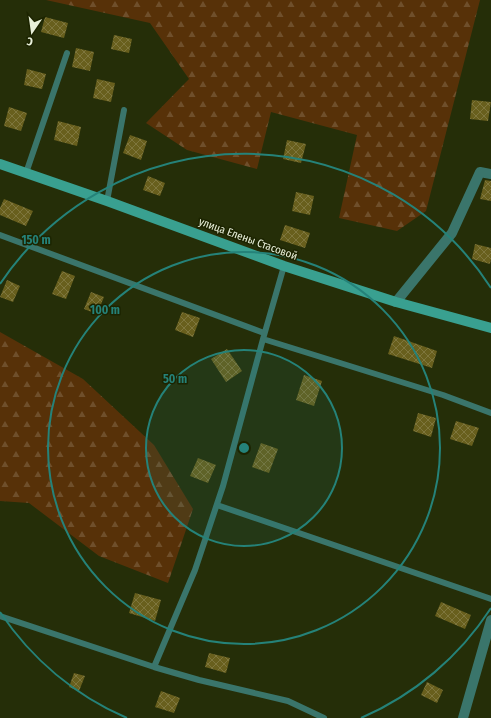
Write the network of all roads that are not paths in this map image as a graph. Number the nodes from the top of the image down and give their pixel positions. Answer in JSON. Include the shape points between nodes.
{"nodes":[{"id":1,"x":67,"y":53,"type":"dead end"},
{"id":2,"x":124,"y":110,"type":"dead end"},
{"id":3,"x":0,"y":164,"type":"edge"},
{"id":4,"x":26,"y":173,"type":"junction"},
{"id":5,"x":491,"y":174,"type":"edge"},
{"id":6,"x":107,"y":201,"type":"junction"},
{"id":7,"x":0,"y":235,"type":"edge"},
{"id":8,"x":284,"y":266,"type":"junction"},
{"id":9,"x":396,"y":302,"type":"junction"},
{"id":10,"x":491,"y":328,"type":"edge"},
{"id":11,"x":264,"y":336,"type":"junction"},
{"id":12,"x":491,"y":413,"type":"edge"},
{"id":13,"x":217,"y":504,"type":"junction"},
{"id":14,"x":491,"y":598,"type":"edge"},
{"id":15,"x":0,"y":616,"type":"edge"},
{"id":16,"x":491,"y":620,"type":"edge"},
{"id":17,"x":154,"y":667,"type":"junction"},
{"id":18,"x":324,"y":718,"type":"edge"},
{"id":19,"x":463,"y":718,"type":"edge"}],
"edges":[{"from":1,"to":4,"type":"lane"},
{"from":2,"to":6,"type":"lane"},
{"from":3,"to":4,"type":"main road","name":"улица Елены Стасовой"},
{"from":4,"to":6,"type":"main road","name":"улица Елены Стасовой"},
{"from":5,"to":9,"type":"street","via":[[480,172],[452,233]]},
{"from":6,"to":8,"type":"main road","name":"улица Елены Стасовой"},
{"from":7,"to":11,"type":"lane"},
{"from":8,"to":9,"type":"main road","name":"улица Елены Стасовой"},
{"from":8,"to":11,"type":"lane"},
{"from":9,"to":10,"type":"main road","name":"улица Елены Стасовой"},
{"from":11,"to":12,"type":"lane"},
{"from":11,"to":13,"type":"lane"},
{"from":13,"to":14,"type":"lane"},
{"from":13,"to":17,"type":"lane","via":[[195,570]]},
{"from":15,"to":17,"type":"lane"},
{"from":16,"to":19,"type":"street"},
{"from":17,"to":18,"type":"lane","via":[[288,701]]}]}
